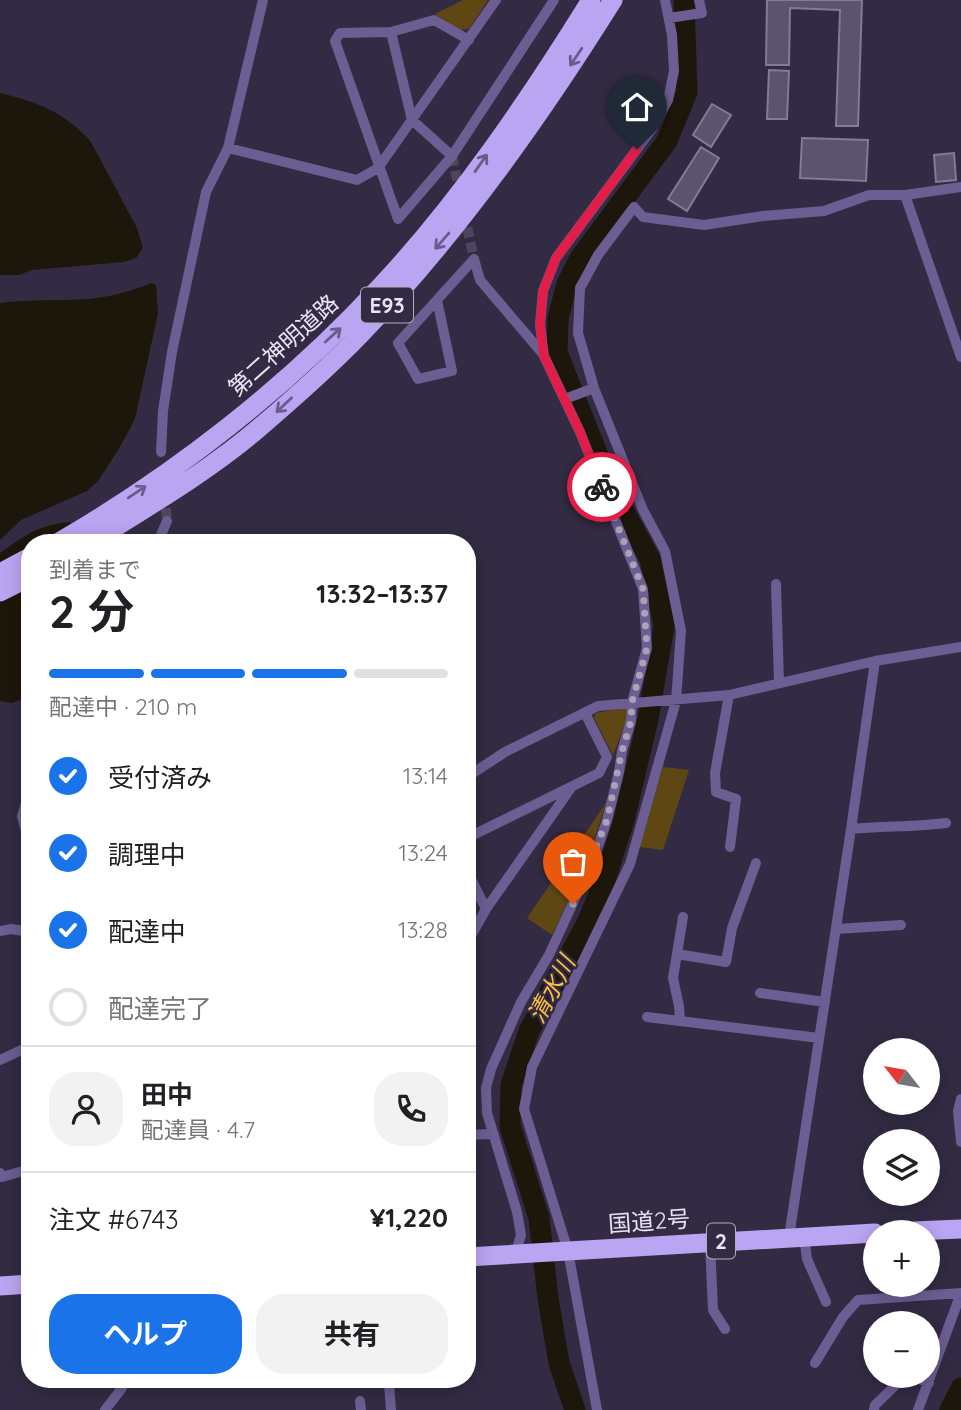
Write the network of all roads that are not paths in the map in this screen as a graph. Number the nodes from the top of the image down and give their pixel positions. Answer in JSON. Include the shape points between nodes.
{"nodes":[{"id":1,"x":263,"y":0,"type":"edge"},
{"id":2,"x":496,"y":0,"type":"edge"},
{"id":3,"x":554,"y":0,"type":"edge"},
{"id":4,"x":591,"y":0,"type":"edge"},
{"id":5,"x":613,"y":0,"type":"edge"},
{"id":6,"x":666,"y":0,"type":"edge"},
{"id":7,"x":699,"y":0,"type":"edge"},
{"id":8,"x":669,"y":18,"type":"junction"},
{"id":9,"x":391,"y":32,"type":"junction"},
{"id":10,"x":469,"y":40,"type":"junction"},
{"id":11,"x":412,"y":120,"type":"junction"},
{"id":12,"x":228,"y":148,"type":"junction"},
{"id":13,"x":452,"y":156,"type":"junction"},
{"id":14,"x":378,"y":168,"type":"junction"},
{"id":15,"x":961,"y":187,"type":"edge"},
{"id":16,"x":905,"y":195,"type":"junction"},
{"id":17,"x":437,"y":300,"type":"junction"},
{"id":18,"x":544,"y":356,"type":"junction"},
{"id":19,"x":961,"y":357,"type":"edge"},
{"id":20,"x":594,"y":388,"type":"junction"},
{"id":21,"x":565,"y":399,"type":"junction"},
{"id":22,"x":161,"y":452,"type":"dead end"},
{"id":23,"x":167,"y":522,"type":"tunnel mouth"},
{"id":24,"x":89,"y":534,"type":"edge"},
{"id":25,"x":90,"y":534,"type":"edge"},
{"id":26,"x":162,"y":534,"type":"edge"},
{"id":27,"x":21,"y":562,"type":"edge"},
{"id":28,"x":0,"y":573,"type":"edge"},
{"id":29,"x":21,"y":582,"type":"edge"},
{"id":30,"x":776,"y":583,"type":"dead end"},
{"id":31,"x":0,"y":592,"type":"edge"},
{"id":32,"x":961,"y":647,"type":"edge"},
{"id":33,"x":874,"y":661,"type":"junction"},
{"id":34,"x":779,"y":683,"type":"junction"},
{"id":35,"x":729,"y":695,"type":"junction"},
{"id":36,"x":676,"y":701,"type":"junction"},
{"id":37,"x":632,"y":702,"type":"junction"},
{"id":38,"x":585,"y":713,"type":"junction"},
{"id":39,"x":476,"y":771,"type":"edge"},
{"id":40,"x":572,"y":787,"type":"junction"},
{"id":41,"x":946,"y":823,"type":"dead end"},
{"id":42,"x":851,"y":829,"type":"junction"},
{"id":43,"x":476,"y":834,"type":"edge"},
{"id":44,"x":730,"y":847,"type":"dead end"},
{"id":45,"x":756,"y":863,"type":"dead end"},
{"id":46,"x":476,"y":889,"type":"edge"},
{"id":47,"x":486,"y":909,"type":"junction"},
{"id":48,"x":683,"y":916,"type":"dead end"},
{"id":49,"x":901,"y":925,"type":"dead end"},
{"id":50,"x":476,"y":927,"type":"edge"},
{"id":51,"x":836,"y":929,"type":"junction"},
{"id":52,"x":0,"y":931,"type":"edge"},
{"id":53,"x":21,"y":931,"type":"edge"},
{"id":54,"x":677,"y":954,"type":"junction"},
{"id":55,"x":760,"y":993,"type":"dead end"},
{"id":56,"x":825,"y":1002,"type":"junction"},
{"id":57,"x":647,"y":1017,"type":"dead end"},
{"id":58,"x":680,"y":1021,"type":"junction"},
{"id":59,"x":819,"y":1038,"type":"junction"},
{"id":60,"x":21,"y":1050,"type":"edge"},
{"id":61,"x":0,"y":1060,"type":"edge"},
{"id":62,"x":961,"y":1100,"type":"edge"},
{"id":63,"x":492,"y":1134,"type":"junction"},
{"id":64,"x":476,"y":1135,"type":"edge"},
{"id":65,"x":961,"y":1142,"type":"edge"},
{"id":66,"x":0,"y":1172,"type":"edge"},
{"id":67,"x":21,"y":1172,"type":"edge"},
{"id":68,"x":961,"y":1229,"type":"edge"},
{"id":69,"x":940,"y":1230,"type":"edge"},
{"id":70,"x":863,"y":1233,"type":"edge"},
{"id":71,"x":797,"y":1236,"type":"junction"},
{"id":72,"x":710,"y":1242,"type":"junction"},
{"id":73,"x":568,"y":1251,"type":"junction"},
{"id":74,"x":515,"y":1255,"type":"junction"},
{"id":75,"x":476,"y":1257,"type":"edge"},
{"id":76,"x":21,"y":1285,"type":"edge"},
{"id":77,"x":0,"y":1286,"type":"edge"},
{"id":78,"x":961,"y":1293,"type":"edge"},
{"id":79,"x":826,"y":1302,"type":"dead end"},
{"id":80,"x":725,"y":1329,"type":"dead end"},
{"id":81,"x":940,"y":1352,"type":"edge"},
{"id":82,"x":815,"y":1363,"type":"dead end"},
{"id":83,"x":122,"y":1388,"type":"dead end"},
{"id":84,"x":389,"y":1388,"type":"edge"},
{"id":85,"x":893,"y":1388,"type":"edge"},
{"id":86,"x":927,"y":1388,"type":"edge"},
{"id":87,"x":105,"y":1410,"type":"edge"},
{"id":88,"x":391,"y":1410,"type":"edge"},
{"id":89,"x":597,"y":1410,"type":"edge"},
{"id":90,"x":874,"y":1410,"type":"edge"},
{"id":91,"x":918,"y":1410,"type":"edge"}],
"edges":[{"from":1,"to":12,"type":"street"},
{"from":2,"to":10,"type":"street"},
{"from":3,"to":13,"type":"street"},
{"from":24,"to":4,"type":"highway","name":"第二神明道路","number":"E93","one_way":true,"via":[[258,402],[366,302],[471,177]]},
{"from":5,"to":25,"type":"highway","name":"第二神明道路","number":"E93","one_way":true,"via":[[539,113],[454,228],[360,335],[257,430],[174,490]]},
{"from":6,"to":8,"type":"street"},
{"from":7,"to":8,"type":"street","via":[[702,13]]},
{"from":8,"to":18,"type":"street","via":[[674,71],[668,100],[652,129],[556,258],[543,291],[540,325]]},
{"from":9,"to":10,"type":"street","via":[[434,20]]},
{"from":9,"to":11,"type":"street"},
{"from":9,"to":14,"type":"street","via":[[340,33],[335,41]]},
{"from":10,"to":11,"type":"street"},
{"from":11,"to":13,"type":"street"},
{"from":11,"to":14,"type":"street"},
{"from":12,"to":14,"type":"street","via":[[357,180]]},
{"from":12,"to":22,"type":"street","via":[[206,192],[172,352]]},
{"from":13,"to":14,"type":"street","via":[[398,219]]},
{"from":15,"to":16,"type":"street"},
{"from":16,"to":19,"type":"street"},
{"from":16,"to":20,"type":"street","via":[[869,195],[824,211],[704,225],[643,216],[634,207],[580,288],[578,333]]},
{"from":17,"to":17,"type":"street","via":[[398,343],[418,379],[452,371]]},
{"from":17,"to":18,"type":"street","via":[[474,259],[480,280]]},
{"from":18,"to":21,"type":"street"},
{"from":20,"to":21,"type":"street"},
{"from":20,"to":36,"type":"street","via":[[643,510],[665,551],[681,631]]},
{"from":21,"to":37,"type":"street","via":[[643,589],[647,648]]},
{"from":23,"to":26,"type":"street"},
{"from":27,"to":28,"type":"highway"},
{"from":29,"to":31,"type":"highway"},
{"from":30,"to":34,"type":"street"},
{"from":32,"to":33,"type":"street"},
{"from":33,"to":34,"type":"street"},
{"from":33,"to":42,"type":"street"},
{"from":34,"to":35,"type":"street"},
{"from":35,"to":36,"type":"street"},
{"from":35,"to":44,"type":"street","via":[[715,773],[716,792],[736,799]]},
{"from":36,"to":37,"type":"street"},
{"from":36,"to":73,"type":"street","via":[[630,864],[532,1067],[524,1109]]},
{"from":37,"to":38,"type":"street","via":[[598,706]]},
{"from":37,"to":63,"type":"street","via":[[599,843],[491,1069],[486,1088]]},
{"from":38,"to":39,"type":"street"},
{"from":38,"to":40,"type":"street","via":[[607,757],[598,773]]},
{"from":40,"to":43,"type":"street"},
{"from":40,"to":47,"type":"street"},
{"from":41,"to":42,"type":"street"},
{"from":42,"to":51,"type":"street"},
{"from":45,"to":54,"type":"street","via":[[726,962]]},
{"from":46,"to":47,"type":"street"},
{"from":47,"to":50,"type":"street"},
{"from":48,"to":54,"type":"street"},
{"from":49,"to":51,"type":"street"},
{"from":51,"to":56,"type":"street"},
{"from":52,"to":53,"type":"street"},
{"from":54,"to":58,"type":"street","via":[[673,978]]},
{"from":55,"to":56,"type":"street"},
{"from":56,"to":59,"type":"street"},
{"from":57,"to":58,"type":"street"},
{"from":58,"to":59,"type":"street"},
{"from":59,"to":71,"type":"street"},
{"from":60,"to":61,"type":"street"},
{"from":62,"to":65,"type":"street"},
{"from":63,"to":64,"type":"street"},
{"from":63,"to":74,"type":"street","via":[[519,1224]]},
{"from":66,"to":67,"type":"street","via":[[2,1177]]},
{"from":68,"to":69,"type":"highway"},
{"from":70,"to":71,"type":"highway","name":"国道2号","number":"2"},
{"from":71,"to":72,"type":"highway","name":"国道2号","number":"2"},
{"from":71,"to":79,"type":"street"},
{"from":72,"to":73,"type":"highway","name":"国道2号","number":"2"},
{"from":72,"to":80,"type":"street","via":[[713,1310]]},
{"from":73,"to":74,"type":"highway","name":"国道2号","number":"2"},
{"from":73,"to":89,"type":"street"},
{"from":74,"to":75,"type":"highway","name":"国道2号","number":"2"},
{"from":76,"to":77,"type":"highway"},
{"from":78,"to":81,"type":"street"},
{"from":78,"to":82,"type":"street","via":[[858,1300]]},
{"from":83,"to":87,"type":"street"},
{"from":84,"to":88,"type":"street"},
{"from":85,"to":90,"type":"street"},
{"from":86,"to":91,"type":"street"}]}
